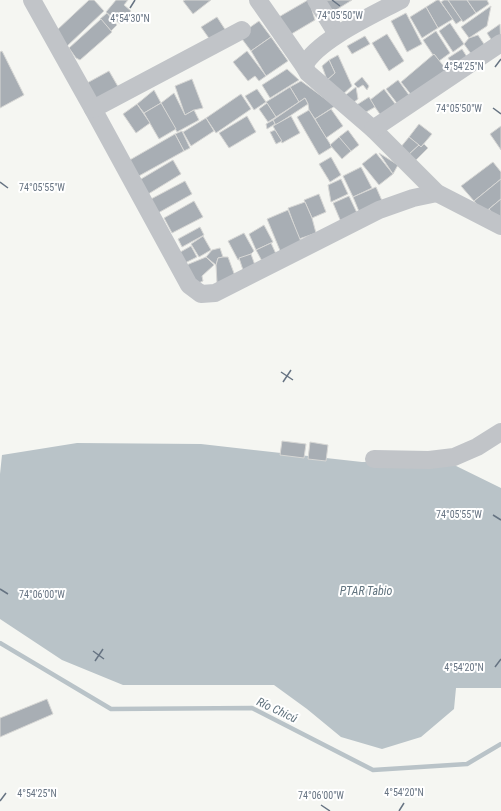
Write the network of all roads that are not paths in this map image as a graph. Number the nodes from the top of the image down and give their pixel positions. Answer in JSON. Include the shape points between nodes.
{"nodes":[{"id":1,"x":32,"y":0,"type":"edge"},
{"id":2,"x":258,"y":0,"type":"edge"},
{"id":3,"x":316,"y":0,"type":"edge"},
{"id":4,"x":401,"y":0,"type":"edge"},
{"id":5,"x":242,"y":30,"type":"dead end"},
{"id":6,"x":337,"y":34,"type":"junction"},
{"id":7,"x":501,"y":43,"type":"edge"},
{"id":8,"x":304,"y":66,"type":"junction"},
{"id":9,"x":93,"y":109,"type":"junction"},
{"id":10,"x":373,"y":129,"type":"junction"},
{"id":11,"x":437,"y":193,"type":"junction"},
{"id":12,"x":501,"y":226,"type":"edge"},
{"id":13,"x":501,"y":432,"type":"edge"},
{"id":14,"x":374,"y":459,"type":"dead end"}],
"edges":[{"from":1,"to":9,"type":"street"},
{"from":2,"to":8,"type":"street"},
{"from":3,"to":6,"type":"street"},
{"from":4,"to":6,"type":"street"},
{"from":5,"to":9,"type":"street"},
{"from":6,"to":8,"type":"street","via":[[308,58]]},
{"from":7,"to":10,"type":"street"},
{"from":8,"to":10,"type":"street","via":[[308,73]]},
{"from":9,"to":11,"type":"street","via":[[188,285],[200,294],[215,293],[379,210]]},
{"from":10,"to":11,"type":"street"},
{"from":11,"to":12,"type":"street"},
{"from":13,"to":14,"type":"street","via":[[454,457],[429,460]]}]}
